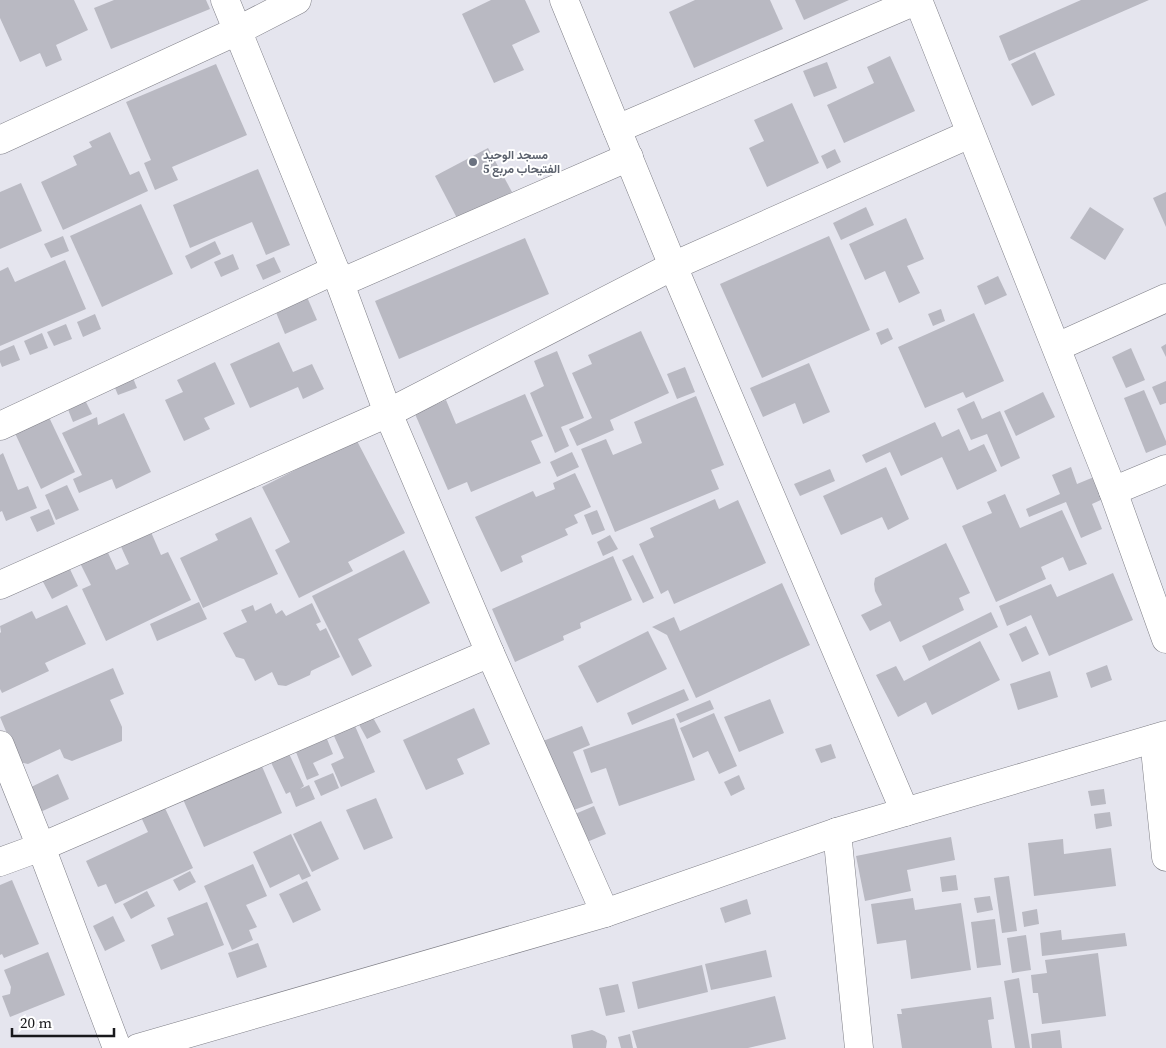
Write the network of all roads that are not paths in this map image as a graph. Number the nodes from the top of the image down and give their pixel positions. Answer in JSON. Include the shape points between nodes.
{"nodes":[{"id":1,"x":224,"y":0,"type":"edge"},
{"id":2,"x":297,"y":0,"type":"edge"},
{"id":3,"x":564,"y":0,"type":"edge"},
{"id":4,"x":918,"y":0,"type":"edge"},
{"id":5,"x":237,"y":31,"type":"junction"},
{"id":6,"x":617,"y":129,"type":"junction"},
{"id":7,"x":970,"y":134,"type":"junction"},
{"id":8,"x":0,"y":140,"type":"edge"},
{"id":9,"x":629,"y":157,"type":"junction"},
{"id":10,"x":673,"y":266,"type":"junction"},
{"id":11,"x":337,"y":277,"type":"junction"},
{"id":12,"x":1166,"y":298,"type":"edge"},
{"id":13,"x":1057,"y":347,"type":"junction"},
{"id":14,"x":388,"y":413,"type":"junction"},
{"id":15,"x":0,"y":426,"type":"edge"},
{"id":16,"x":1166,"y":469,"type":"edge"},
{"id":17,"x":1113,"y":490,"type":"junction"},
{"id":18,"x":0,"y":585,"type":"edge"},
{"id":19,"x":1166,"y":639,"type":"edge"},
{"id":20,"x":490,"y":653,"type":"junction"},
{"id":21,"x":1160,"y":737,"type":"edge"},
{"id":22,"x":0,"y":745,"type":"edge"},
{"id":23,"x":905,"y":812,"type":"junction"},
{"id":24,"x":837,"y":832,"type":"junction"},
{"id":25,"x":42,"y":847,"type":"junction"},
{"id":26,"x":1166,"y":857,"type":"edge"},
{"id":27,"x":0,"y":862,"type":"edge"},
{"id":28,"x":605,"y":913,"type":"junction"},
{"id":29,"x":117,"y":1048,"type":"edge"},
{"id":30,"x":138,"y":1048,"type":"edge"},
{"id":31,"x":859,"y":1048,"type":"edge"}],
"edges":[{"from":1,"to":5,"type":"street"},
{"from":2,"to":5,"type":"street"},
{"from":3,"to":6,"type":"street"},
{"from":4,"to":6,"type":"street"},
{"from":4,"to":7,"type":"street"},
{"from":5,"to":8,"type":"street"},
{"from":5,"to":11,"type":"street"},
{"from":6,"to":9,"type":"street"},
{"from":7,"to":10,"type":"street"},
{"from":7,"to":13,"type":"street"},
{"from":9,"to":10,"type":"street"},
{"from":9,"to":11,"type":"street"},
{"from":10,"to":14,"type":"street"},
{"from":10,"to":23,"type":"street"},
{"from":11,"to":14,"type":"street"},
{"from":11,"to":15,"type":"street"},
{"from":12,"to":13,"type":"street"},
{"from":13,"to":17,"type":"street"},
{"from":14,"to":18,"type":"street"},
{"from":14,"to":20,"type":"street"},
{"from":16,"to":17,"type":"street"},
{"from":17,"to":19,"type":"street"},
{"from":20,"to":25,"type":"street"},
{"from":20,"to":28,"type":"street"},
{"from":21,"to":23,"type":"street"},
{"from":21,"to":26,"type":"street"},
{"from":22,"to":25,"type":"street"},
{"from":23,"to":24,"type":"street"},
{"from":24,"to":28,"type":"street"},
{"from":24,"to":31,"type":"street"},
{"from":25,"to":27,"type":"street"},
{"from":25,"to":29,"type":"street"},
{"from":28,"to":30,"type":"street"}]}
